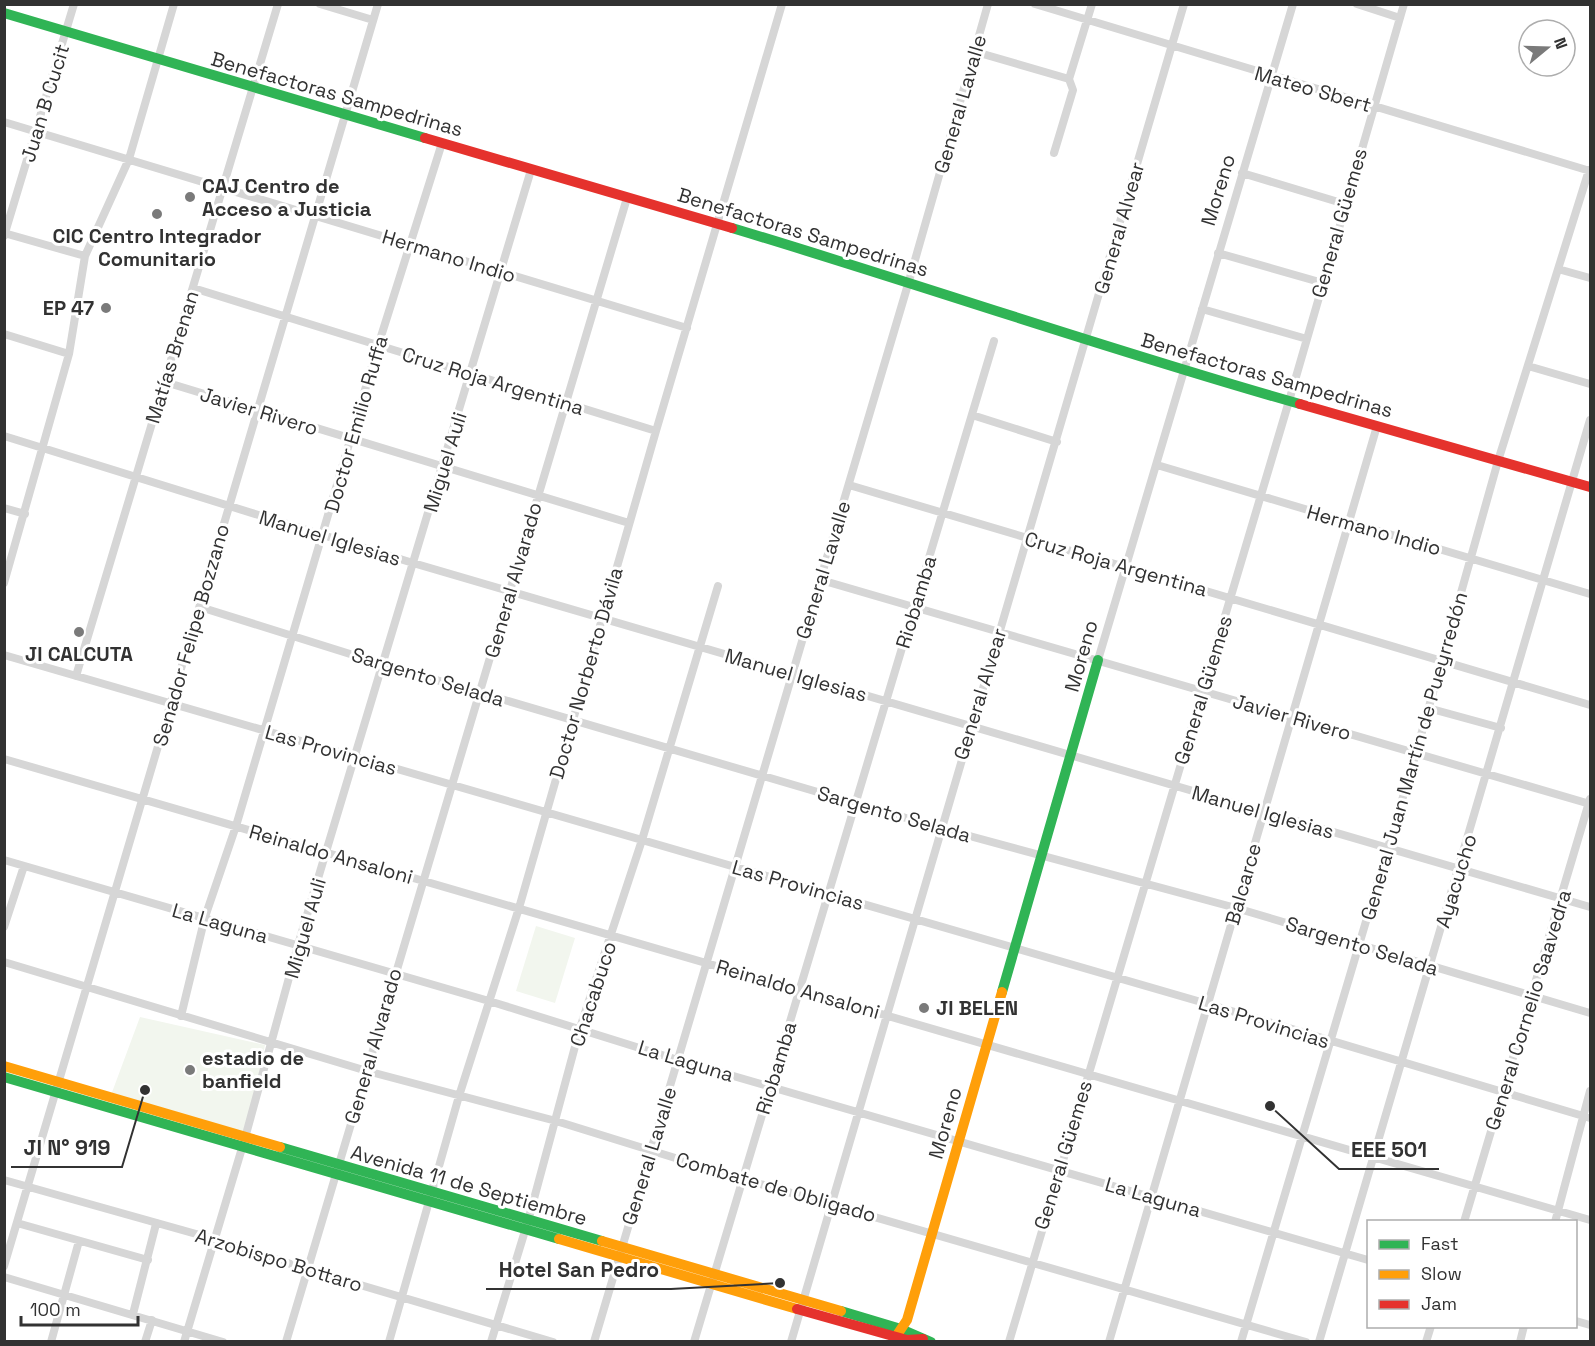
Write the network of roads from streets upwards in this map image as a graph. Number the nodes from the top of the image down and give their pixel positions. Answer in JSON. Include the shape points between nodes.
{"nodes":[{"id":1,"x":74,"y":4,"type":"edge"},
{"id":2,"x":174,"y":4,"type":"edge"},
{"id":3,"x":278,"y":4,"type":"edge"},
{"id":4,"x":320,"y":4,"type":"edge"},
{"id":5,"x":378,"y":4,"type":"edge"},
{"id":6,"x":782,"y":4,"type":"edge"},
{"id":7,"x":988,"y":4,"type":"edge"},
{"id":8,"x":1035,"y":4,"type":"edge"},
{"id":9,"x":1092,"y":4,"type":"edge"},
{"id":10,"x":1184,"y":4,"type":"edge"},
{"id":11,"x":1293,"y":4,"type":"edge"},
{"id":12,"x":1357,"y":4,"type":"edge"},
{"id":13,"x":1404,"y":4,"type":"edge"},
{"id":14,"x":4,"y":13,"type":"edge"},
{"id":15,"x":1400,"y":18,"type":"junction"},
{"id":16,"x":373,"y":20,"type":"junction"},
{"id":17,"x":1087,"y":21,"type":"junction"},
{"id":18,"x":66,"y":32,"type":"junction"},
{"id":19,"x":1172,"y":46,"type":"junction"},
{"id":20,"x":976,"y":52,"type":"junction"},
{"id":21,"x":158,"y":60,"type":"junction"},
{"id":22,"x":1271,"y":77,"type":"junction"},
{"id":23,"x":1069,"y":79,"type":"junction"},
{"id":24,"x":253,"y":88,"type":"junction"},
{"id":25,"x":1373,"y":106,"type":"junction"},
{"id":26,"x":345,"y":115,"type":"junction"},
{"id":27,"x":4,"y":122,"type":"edge"},
{"id":28,"x":36,"y":131,"type":"junction"},
{"id":29,"x":442,"y":143,"type":"junction"},
{"id":30,"x":1054,"y":153,"type":"dead end"},
{"id":31,"x":129,"y":159,"type":"junction"},
{"id":32,"x":531,"y":170,"type":"junction"},
{"id":33,"x":1589,"y":171,"type":"edge"},
{"id":34,"x":1242,"y":173,"type":"junction"},
{"id":35,"x":223,"y":188,"type":"junction"},
{"id":36,"x":627,"y":198,"type":"junction"},
{"id":37,"x":1345,"y":204,"type":"junction"},
{"id":38,"x":315,"y":215,"type":"junction"},
{"id":39,"x":718,"y":225,"type":"junction"},
{"id":40,"x":5,"y":234,"type":"edge"},
{"id":41,"x":410,"y":244,"type":"junction"},
{"id":42,"x":1218,"y":253,"type":"junction"},
{"id":43,"x":85,"y":256,"type":"junction"},
{"id":44,"x":1558,"y":269,"type":"junction"},
{"id":45,"x":501,"y":271,"type":"junction"},
{"id":46,"x":1590,"y":278,"type":"edge"},
{"id":47,"x":909,"y":281,"type":"junction"},
{"id":48,"x":1323,"y":283,"type":"junction"},
{"id":49,"x":193,"y":288,"type":"junction"},
{"id":50,"x":596,"y":300,"type":"junction"},
{"id":51,"x":1202,"y":309,"type":"junction"},
{"id":52,"x":285,"y":317,"type":"junction"},
{"id":53,"x":687,"y":328,"type":"junction"},
{"id":54,"x":4,"y":334,"type":"edge"},
{"id":55,"x":1307,"y":339,"type":"junction"},
{"id":56,"x":1086,"y":340,"type":"junction"},
{"id":57,"x":994,"y":341,"type":"dead end"},
{"id":58,"x":378,"y":346,"type":"junction"},
{"id":59,"x":69,"y":354,"type":"junction"},
{"id":60,"x":1528,"y":366,"type":"junction"},
{"id":61,"x":1184,"y":371,"type":"junction"},
{"id":62,"x":471,"y":374,"type":"junction"},
{"id":63,"x":165,"y":382,"type":"junction"},
{"id":64,"x":1590,"y":384,"type":"edge"},
{"id":65,"x":1289,"y":401,"type":"junction"},
{"id":66,"x":565,"y":403,"type":"junction"},
{"id":67,"x":258,"y":410,"type":"junction"},
{"id":68,"x":972,"y":415,"type":"junction"},
{"id":69,"x":1590,"y":420,"type":"edge"},
{"id":70,"x":1377,"y":426,"type":"junction"},
{"id":71,"x":656,"y":431,"type":"junction"},
{"id":72,"x":4,"y":436,"type":"edge"},
{"id":73,"x":351,"y":439,"type":"junction"},
{"id":74,"x":1057,"y":442,"type":"junction"},
{"id":75,"x":44,"y":447,"type":"junction"},
{"id":76,"x":1498,"y":461,"type":"junction"},
{"id":77,"x":1157,"y":465,"type":"junction"},
{"id":78,"x":444,"y":467,"type":"junction"},
{"id":79,"x":134,"y":478,"type":"junction"},
{"id":80,"x":1572,"y":482,"type":"junction"},
{"id":81,"x":849,"y":485,"type":"junction"},
{"id":82,"x":1590,"y":487,"type":"edge"},
{"id":83,"x":538,"y":495,"type":"junction"},
{"id":84,"x":1260,"y":496,"type":"junction"},
{"id":85,"x":229,"y":507,"type":"junction"},
{"id":86,"x":4,"y":508,"type":"edge"},
{"id":87,"x":942,"y":513,"type":"junction"},
{"id":88,"x":25,"y":514,"type":"junction"},
{"id":89,"x":1349,"y":523,"type":"junction"},
{"id":90,"x":629,"y":524,"type":"junction"},
{"id":91,"x":324,"y":536,"type":"junction"},
{"id":92,"x":1028,"y":538,"type":"junction"},
{"id":93,"x":1471,"y":558,"type":"junction"},
{"id":94,"x":413,"y":563,"type":"junction"},
{"id":95,"x":1126,"y":567,"type":"junction"},
{"id":96,"x":7,"y":568,"type":"edge"},
{"id":97,"x":821,"y":580,"type":"junction"},
{"id":98,"x":1544,"y":580,"type":"junction"},
{"id":99,"x":4,"y":583,"type":"edge"},
{"id":100,"x":718,"y":586,"type":"dead end"},
{"id":101,"x":509,"y":590,"type":"junction"},
{"id":102,"x":1590,"y":594,"type":"edge"},
{"id":103,"x":1230,"y":598,"type":"junction"},
{"id":104,"x":200,"y":607,"type":"junction"},
{"id":105,"x":914,"y":607,"type":"junction"},
{"id":106,"x":602,"y":619,"type":"junction"},
{"id":107,"x":1319,"y":624,"type":"junction"},
{"id":108,"x":999,"y":632,"type":"junction"},
{"id":109,"x":293,"y":634,"type":"junction"},
{"id":110,"x":699,"y":647,"type":"junction"},
{"id":111,"x":4,"y":655,"type":"edge"},
{"id":112,"x":1442,"y":659,"type":"junction"},
{"id":113,"x":1098,"y":660,"type":"junction"},
{"id":114,"x":382,"y":664,"type":"junction"},
{"id":115,"x":792,"y":674,"type":"junction"},
{"id":116,"x":76,"y":676,"type":"junction"},
{"id":117,"x":1514,"y":682,"type":"junction"},
{"id":118,"x":1203,"y":691,"type":"junction"},
{"id":119,"x":480,"y":693,"type":"junction"},
{"id":120,"x":886,"y":702,"type":"junction"},
{"id":121,"x":171,"y":703,"type":"junction"},
{"id":122,"x":1590,"y":705,"type":"edge"},
{"id":123,"x":1428,"y":708,"type":"junction"},
{"id":124,"x":1292,"y":717,"type":"junction"},
{"id":125,"x":573,"y":720,"type":"junction"},
{"id":126,"x":970,"y":726,"type":"junction"},
{"id":127,"x":1501,"y":728,"type":"junction"},
{"id":128,"x":263,"y":730,"type":"junction"},
{"id":129,"x":669,"y":748,"type":"junction"},
{"id":130,"x":1416,"y":753,"type":"junction"},
{"id":131,"x":1071,"y":756,"type":"junction"},
{"id":132,"x":354,"y":758,"type":"junction"},
{"id":133,"x":4,"y":759,"type":"edge"},
{"id":134,"x":1488,"y":774,"type":"junction"},
{"id":135,"x":762,"y":776,"type":"junction"},
{"id":136,"x":453,"y":785,"type":"junction"},
{"id":137,"x":1174,"y":786,"type":"junction"},
{"id":138,"x":142,"y":799,"type":"junction"},
{"id":139,"x":1590,"y":801,"type":"edge"},
{"id":140,"x":855,"y":803,"type":"junction"},
{"id":141,"x":546,"y":812,"type":"junction"},
{"id":142,"x":1264,"y":812,"type":"junction"},
{"id":143,"x":236,"y":826,"type":"junction"},
{"id":144,"x":940,"y":828,"type":"junction"},
{"id":145,"x":642,"y":840,"type":"junction"},
{"id":146,"x":1387,"y":848,"type":"junction"},
{"id":147,"x":327,"y":852,"type":"junction"},
{"id":148,"x":1042,"y":855,"type":"junction"},
{"id":149,"x":4,"y":860,"type":"edge"},
{"id":150,"x":24,"y":866,"type":"junction"},
{"id":151,"x":735,"y":867,"type":"junction"},
{"id":152,"x":1460,"y":870,"type":"junction"},
{"id":153,"x":423,"y":880,"type":"junction"},
{"id":154,"x":1145,"y":883,"type":"junction"},
{"id":155,"x":115,"y":894,"type":"junction"},
{"id":156,"x":828,"y":894,"type":"junction"},
{"id":157,"x":1561,"y":898,"type":"junction"},
{"id":158,"x":1590,"y":907,"type":"edge"},
{"id":159,"x":519,"y":908,"type":"junction"},
{"id":160,"x":1236,"y":909,"type":"junction"},
{"id":161,"x":205,"y":917,"type":"junction"},
{"id":162,"x":916,"y":920,"type":"junction"},
{"id":163,"x":4,"y":927,"type":"edge"},
{"id":164,"x":612,"y":936,"type":"junction"},
{"id":165,"x":298,"y":945,"type":"junction"},
{"id":166,"x":1358,"y":945,"type":"junction"},
{"id":167,"x":1014,"y":948,"type":"junction"},
{"id":168,"x":4,"y":962,"type":"edge"},
{"id":169,"x":707,"y":963,"type":"junction"},
{"id":170,"x":1430,"y":967,"type":"junction"},
{"id":171,"x":394,"y":974,"type":"junction"},
{"id":172,"x":1117,"y":978,"type":"junction"},
{"id":173,"x":87,"y":988,"type":"junction"},
{"id":174,"x":799,"y":990,"type":"junction"},
{"id":175,"x":1531,"y":995,"type":"junction"},
{"id":176,"x":489,"y":1001,"type":"junction"},
{"id":177,"x":1208,"y":1004,"type":"junction"},
{"id":178,"x":1590,"y":1013,"type":"edge"},
{"id":179,"x":181,"y":1016,"type":"junction"},
{"id":180,"x":888,"y":1016,"type":"junction"},
{"id":181,"x":580,"y":1028,"type":"junction"},
{"id":182,"x":1328,"y":1041,"type":"junction"},
{"id":183,"x":272,"y":1042,"type":"junction"},
{"id":184,"x":986,"y":1044,"type":"junction"},
{"id":185,"x":678,"y":1060,"type":"junction"},
{"id":186,"x":1402,"y":1062,"type":"junction"},
{"id":187,"x":4,"y":1066,"type":"edge"},
{"id":188,"x":367,"y":1071,"type":"junction"},
{"id":189,"x":1088,"y":1074,"type":"junction"},
{"id":190,"x":4,"y":1077,"type":"edge"},
{"id":191,"x":57,"y":1087,"type":"junction"},
{"id":192,"x":770,"y":1087,"type":"junction"},
{"id":193,"x":1590,"y":1091,"type":"edge"},
{"id":194,"x":1502,"y":1093,"type":"junction"},
{"id":195,"x":459,"y":1096,"type":"junction"},
{"id":196,"x":1180,"y":1101,"type":"junction"},
{"id":197,"x":860,"y":1113,"type":"junction"},
{"id":198,"x":1587,"y":1117,"type":"edge"},
{"id":199,"x":556,"y":1121,"type":"junction"},
{"id":200,"x":1303,"y":1136,"type":"junction"},
{"id":201,"x":244,"y":1142,"type":"junction"},
{"id":202,"x":959,"y":1142,"type":"junction"},
{"id":203,"x":651,"y":1151,"type":"junction"},
{"id":204,"x":1372,"y":1158,"type":"junction"},
{"id":205,"x":336,"y":1169,"type":"junction"},
{"id":206,"x":1059,"y":1171,"type":"junction"},
{"id":207,"x":743,"y":1179,"type":"junction"},
{"id":208,"x":4,"y":1180,"type":"edge"},
{"id":209,"x":1475,"y":1186,"type":"junction"},
{"id":210,"x":28,"y":1188,"type":"junction"},
{"id":211,"x":430,"y":1197,"type":"junction"},
{"id":212,"x":1152,"y":1197,"type":"junction"},
{"id":213,"x":831,"y":1204,"type":"junction"},
{"id":214,"x":1559,"y":1210,"type":"junction"},
{"id":215,"x":1464,"y":1220,"type":"edge"},
{"id":216,"x":1555,"y":1220,"type":"edge"},
{"id":217,"x":1590,"y":1220,"type":"edge"},
{"id":218,"x":17,"y":1223,"type":"junction"},
{"id":219,"x":156,"y":1224,"type":"junction"},
{"id":220,"x":527,"y":1225,"type":"junction"},
{"id":221,"x":1272,"y":1231,"type":"junction"},
{"id":222,"x":933,"y":1232,"type":"junction"},
{"id":223,"x":214,"y":1239,"type":"junction"},
{"id":224,"x":79,"y":1241,"type":"junction"},
{"id":225,"x":620,"y":1252,"type":"junction"},
{"id":226,"x":1344,"y":1253,"type":"junction"},
{"id":227,"x":148,"y":1260,"type":"junction"},
{"id":228,"x":1367,"y":1260,"type":"edge"},
{"id":229,"x":1031,"y":1261,"type":"junction"},
{"id":230,"x":4,"y":1266,"type":"edge"},
{"id":231,"x":306,"y":1269,"type":"junction"},
{"id":232,"x":4,"y":1277,"type":"edge"},
{"id":233,"x":714,"y":1280,"type":"junction"},
{"id":234,"x":1123,"y":1288,"type":"junction"},
{"id":235,"x":65,"y":1294,"type":"junction"},
{"id":236,"x":402,"y":1297,"type":"junction"},
{"id":237,"x":802,"y":1305,"type":"junction"},
{"id":238,"x":133,"y":1314,"type":"junction"},
{"id":239,"x":152,"y":1320,"type":"junction"},
{"id":240,"x":1246,"y":1324,"type":"junction"},
{"id":241,"x":496,"y":1325,"type":"junction"},
{"id":242,"x":188,"y":1330,"type":"junction"},
{"id":243,"x":903,"y":1334,"type":"edge"},
{"id":244,"x":927,"y":1340,"type":"edge"},
{"id":245,"x":51,"y":1341,"type":"edge"},
{"id":246,"x":145,"y":1341,"type":"edge"},
{"id":247,"x":184,"y":1341,"type":"edge"},
{"id":248,"x":223,"y":1341,"type":"edge"},
{"id":249,"x":286,"y":1341,"type":"edge"},
{"id":250,"x":389,"y":1341,"type":"edge"},
{"id":251,"x":491,"y":1341,"type":"edge"},
{"id":252,"x":553,"y":1341,"type":"edge"},
{"id":253,"x":594,"y":1341,"type":"edge"},
{"id":254,"x":694,"y":1341,"type":"edge"},
{"id":255,"x":791,"y":1341,"type":"edge"},
{"id":256,"x":1009,"y":1341,"type":"edge"},
{"id":257,"x":1109,"y":1341,"type":"edge"},
{"id":258,"x":1240,"y":1341,"type":"edge"},
{"id":259,"x":1306,"y":1341,"type":"edge"},
{"id":260,"x":1319,"y":1341,"type":"edge"}],
"edges":[{"from":1,"to":18,"type":"street","name":"Juan B Cucit"},
{"from":2,"to":21,"type":"street"},
{"from":3,"to":24,"type":"street","name":"Matías Brenan"},
{"from":4,"to":16,"type":"street"},
{"from":5,"to":16,"type":"street","name":"Senador Felipe Bozzano"},
{"from":6,"to":39,"type":"street","name":"Doctor Norberto Dávila"},
{"from":7,"to":20,"type":"street","name":"General Lavalle"},
{"from":8,"to":17,"type":"street","name":"Mateo Sbert"},
{"from":9,"to":17,"type":"street"},
{"from":10,"to":19,"type":"street","name":"General Alvear"},
{"from":11,"to":22,"type":"street","name":"Moreno"},
{"from":12,"to":15,"type":"street"},
{"from":13,"to":15,"type":"street","name":"General Güemes"},
{"from":14,"to":18,"type":"street","name":"Benefactoras Sampedrinas"},
{"from":15,"to":25,"type":"street","name":"General Güemes"},
{"from":16,"to":26,"type":"street","name":"Senador Felipe Bozzano"},
{"from":17,"to":19,"type":"street","name":"Mateo Sbert"},
{"from":17,"to":23,"type":"street"},
{"from":18,"to":21,"type":"street","name":"Benefactoras Sampedrinas"},
{"from":18,"to":28,"type":"street","name":"Juan B Cucit"},
{"from":19,"to":22,"type":"street","name":"Mateo Sbert"},
{"from":19,"to":56,"type":"street","name":"General Alvear"},
{"from":20,"to":23,"type":"street"},
{"from":20,"to":47,"type":"street","name":"General Lavalle"},
{"from":21,"to":24,"type":"street","name":"Benefactoras Sampedrinas"},
{"from":21,"to":31,"type":"street"},
{"from":22,"to":25,"type":"street","name":"Mateo Sbert"},
{"from":22,"to":34,"type":"street","name":"Moreno"},
{"from":23,"to":30,"type":"street","via":[[1073,90]]},
{"from":24,"to":26,"type":"street","name":"Benefactoras Sampedrinas"},
{"from":24,"to":35,"type":"street","name":"Matías Brenan"},
{"from":25,"to":33,"type":"street","name":"Mateo Sbert"},
{"from":25,"to":37,"type":"street","name":"General Güemes"},
{"from":26,"to":29,"type":"street","name":"Benefactoras Sampedrinas"},
{"from":26,"to":38,"type":"street","name":"Senador Felipe Bozzano"},
{"from":27,"to":28,"type":"street","name":"Hermano Indio"},
{"from":28,"to":31,"type":"street","name":"Hermano Indio"},
{"from":28,"to":40,"type":"street","name":"Juan B Cucit"},
{"from":29,"to":32,"type":"street","name":"Benefactoras Sampedrinas"},
{"from":29,"to":41,"type":"street","name":"Doctor Emilio Ruffa"},
{"from":31,"to":35,"type":"street","name":"Hermano Indio"},
{"from":31,"to":43,"type":"street"},
{"from":32,"to":36,"type":"street","name":"Benefactoras Sampedrinas"},
{"from":32,"to":45,"type":"street","name":"Miguel Auli"},
{"from":33,"to":44,"type":"street","name":"General Juan Martín de Pueyrredón"},
{"from":34,"to":37,"type":"street"},
{"from":34,"to":42,"type":"street","name":"Moreno"},
{"from":35,"to":38,"type":"street","name":"Hermano Indio"},
{"from":35,"to":49,"type":"street","name":"Matías Brenan"},
{"from":36,"to":39,"type":"street","name":"Benefactoras Sampedrinas"},
{"from":36,"to":50,"type":"street","name":"General Alvarado"},
{"from":37,"to":48,"type":"street","name":"General Güemes"},
{"from":38,"to":41,"type":"street","name":"Hermano Indio"},
{"from":38,"to":52,"type":"street","name":"Senador Felipe Bozzano"},
{"from":39,"to":47,"type":"street","name":"Benefactoras Sampedrinas"},
{"from":39,"to":53,"type":"street","name":"Doctor Norberto Dávila"},
{"from":40,"to":43,"type":"street"},
{"from":41,"to":45,"type":"street","name":"Hermano Indio"},
{"from":41,"to":58,"type":"street","name":"Doctor Emilio Ruffa"},
{"from":42,"to":48,"type":"street"},
{"from":42,"to":51,"type":"street","name":"Moreno"},
{"from":43,"to":59,"type":"street"},
{"from":44,"to":46,"type":"street"},
{"from":44,"to":60,"type":"street","name":"General Juan Martín de Pueyrredón"},
{"from":45,"to":50,"type":"street","name":"Hermano Indio"},
{"from":45,"to":62,"type":"street","name":"Miguel Auli"},
{"from":47,"to":56,"type":"street","name":"Benefactoras Sampedrinas"},
{"from":47,"to":81,"type":"street","name":"General Lavalle"},
{"from":48,"to":55,"type":"street","name":"General Güemes"},
{"from":49,"to":52,"type":"street","name":"Cruz Roja Argentina"},
{"from":49,"to":63,"type":"street","name":"Matías Brenan"},
{"from":50,"to":53,"type":"street","name":"Hermano Indio"},
{"from":50,"to":66,"type":"street","name":"General Alvarado"},
{"from":51,"to":55,"type":"street"},
{"from":51,"to":61,"type":"street","name":"Moreno"},
{"from":52,"to":58,"type":"street","name":"Cruz Roja Argentina"},
{"from":52,"to":67,"type":"street","name":"Senador Felipe Bozzano"},
{"from":53,"to":71,"type":"street","name":"Doctor Norberto Dávila"},
{"from":54,"to":59,"type":"street"},
{"from":55,"to":65,"type":"street","name":"General Güemes"},
{"from":56,"to":61,"type":"street","name":"Benefactoras Sampedrinas"},
{"from":56,"to":74,"type":"street","name":"General Alvear"},
{"from":57,"to":68,"type":"street","name":"Riobamba"},
{"from":58,"to":62,"type":"street","name":"Cruz Roja Argentina"},
{"from":58,"to":73,"type":"street","name":"Doctor Emilio Ruffa"},
{"from":59,"to":75,"type":"street"},
{"from":60,"to":64,"type":"street"},
{"from":60,"to":76,"type":"street","name":"General Juan Martín de Pueyrredón"},
{"from":61,"to":65,"type":"street","name":"Benefactoras Sampedrinas"},
{"from":61,"to":77,"type":"street","name":"Moreno"},
{"from":62,"to":66,"type":"street","name":"Cruz Roja Argentina"},
{"from":62,"to":78,"type":"street","name":"Miguel Auli"},
{"from":63,"to":67,"type":"street","name":"Javier Rivero"},
{"from":63,"to":79,"type":"street","name":"Matías Brenan"},
{"from":65,"to":70,"type":"street","name":"Benefactoras Sampedrinas"},
{"from":65,"to":84,"type":"street","name":"General Güemes"},
{"from":66,"to":71,"type":"street","name":"Cruz Roja Argentina"},
{"from":66,"to":83,"type":"street","name":"General Alvarado"},
{"from":67,"to":73,"type":"street","name":"Javier Rivero"},
{"from":67,"to":85,"type":"street","name":"Senador Felipe Bozzano"},
{"from":68,"to":74,"type":"street"},
{"from":68,"to":87,"type":"street","name":"Riobamba"},
{"from":69,"to":80,"type":"street","name":"Ayacucho"},
{"from":70,"to":76,"type":"street","name":"Benefactoras Sampedrinas"},
{"from":70,"to":89,"type":"street","name":"Balcarce"},
{"from":71,"to":90,"type":"street","name":"Doctor Norberto Dávila"},
{"from":72,"to":75,"type":"street","name":"Manuel Iglesias"},
{"from":73,"to":78,"type":"street","name":"Javier Rivero"},
{"from":73,"to":91,"type":"street","name":"Doctor Emilio Ruffa"},
{"from":74,"to":92,"type":"street","name":"General Alvear"},
{"from":75,"to":79,"type":"street","name":"Manuel Iglesias"},
{"from":75,"to":88,"type":"street"},
{"from":76,"to":80,"type":"street","name":"Benefactoras Sampedrinas"},
{"from":76,"to":93,"type":"street","name":"General Juan Martín de Pueyrredón"},
{"from":77,"to":84,"type":"street","name":"Hermano Indio"},
{"from":77,"to":95,"type":"street","name":"Moreno"},
{"from":78,"to":83,"type":"street","name":"Javier Rivero"},
{"from":78,"to":94,"type":"street","name":"Miguel Auli"},
{"from":79,"to":85,"type":"street","name":"Manuel Iglesias"},
{"from":79,"to":116,"type":"street","name":"Matías Brenan"},
{"from":80,"to":82,"type":"street","name":"Benefactoras Sampedrinas"},
{"from":80,"to":98,"type":"street","name":"Ayacucho"},
{"from":81,"to":87,"type":"street","name":"Cruz Roja Argentina"},
{"from":81,"to":97,"type":"street","name":"General Lavalle"},
{"from":83,"to":90,"type":"street","name":"Javier Rivero"},
{"from":83,"to":101,"type":"street","name":"General Alvarado"},
{"from":84,"to":89,"type":"street","name":"Hermano Indio"},
{"from":84,"to":103,"type":"street","name":"General Güemes"},
{"from":85,"to":91,"type":"street","name":"Manuel Iglesias"},
{"from":85,"to":104,"type":"street","name":"Senador Felipe Bozzano"},
{"from":86,"to":88,"type":"street"},
{"from":87,"to":92,"type":"street","name":"Cruz Roja Argentina"},
{"from":87,"to":105,"type":"street","name":"Riobamba"},
{"from":88,"to":96,"type":"street"},
{"from":89,"to":93,"type":"street","name":"Hermano Indio"},
{"from":89,"to":107,"type":"street","name":"Balcarce"},
{"from":90,"to":106,"type":"street","name":"Doctor Norberto Dávila"},
{"from":91,"to":94,"type":"street","name":"Manuel Iglesias"},
{"from":91,"to":109,"type":"street","name":"Doctor Emilio Ruffa"},
{"from":92,"to":95,"type":"street","name":"Cruz Roja Argentina"},
{"from":92,"to":108,"type":"street","name":"General Alvear"},
{"from":93,"to":98,"type":"street","name":"Hermano Indio"},
{"from":93,"to":112,"type":"street","name":"General Juan Martín de Pueyrredón"},
{"from":94,"to":101,"type":"street","name":"Manuel Iglesias"},
{"from":94,"to":114,"type":"street","name":"Miguel Auli"},
{"from":95,"to":103,"type":"street","name":"Cruz Roja Argentina"},
{"from":95,"to":113,"type":"street","name":"Moreno"},
{"from":96,"to":99,"type":"street"},
{"from":97,"to":105,"type":"street","name":"Javier Rivero"},
{"from":97,"to":115,"type":"street","name":"General Lavalle"},
{"from":98,"to":102,"type":"street","name":"Hermano Indio"},
{"from":98,"to":117,"type":"street","name":"Ayacucho"},
{"from":100,"to":110,"type":"street","name":"Chacabuco"},
{"from":101,"to":106,"type":"street","name":"Manuel Iglesias"},
{"from":101,"to":119,"type":"street","name":"General Alvarado"},
{"from":103,"to":107,"type":"street","name":"Cruz Roja Argentina"},
{"from":103,"to":118,"type":"street","name":"General Güemes"},
{"from":104,"to":109,"type":"street","name":"Sargento Selada"},
{"from":104,"to":121,"type":"street","name":"Senador Felipe Bozzano"},
{"from":105,"to":108,"type":"street","name":"Javier Rivero"},
{"from":105,"to":120,"type":"street","name":"Riobamba"},
{"from":106,"to":110,"type":"street","name":"Manuel Iglesias"},
{"from":106,"to":125,"type":"street","name":"Doctor Norberto Dávila"},
{"from":107,"to":112,"type":"street","name":"Cruz Roja Argentina"},
{"from":107,"to":124,"type":"street","name":"Balcarce"},
{"from":108,"to":113,"type":"street","name":"Javier Rivero"},
{"from":108,"to":126,"type":"street","name":"General Alvear"},
{"from":109,"to":114,"type":"street","name":"Sargento Selada"},
{"from":109,"to":128,"type":"street","name":"Doctor Emilio Ruffa"},
{"from":110,"to":115,"type":"street","name":"Manuel Iglesias"},
{"from":110,"to":129,"type":"street","name":"Chacabuco"},
{"from":111,"to":116,"type":"street","name":"Las Provincias"},
{"from":112,"to":117,"type":"street","name":"Cruz Roja Argentina"},
{"from":112,"to":123,"type":"street","name":"General Juan Martín de Pueyrredón"},
{"from":113,"to":118,"type":"street","name":"Javier Rivero"},
{"from":113,"to":131,"type":"street","name":"Moreno"},
{"from":114,"to":119,"type":"street","name":"Sargento Selada"},
{"from":114,"to":132,"type":"street","name":"Miguel Auli"},
{"from":115,"to":120,"type":"street","name":"Manuel Iglesias"},
{"from":115,"to":135,"type":"street","name":"General Lavalle"},
{"from":116,"to":121,"type":"street","name":"Las Provincias"},
{"from":117,"to":122,"type":"street","name":"Cruz Roja Argentina"},
{"from":117,"to":127,"type":"street","name":"Ayacucho"},
{"from":118,"to":124,"type":"street","name":"Javier Rivero"},
{"from":118,"to":137,"type":"street","name":"General Güemes"},
{"from":119,"to":125,"type":"street","name":"Sargento Selada"},
{"from":119,"to":136,"type":"street","name":"General Alvarado"},
{"from":120,"to":126,"type":"street","name":"Manuel Iglesias"},
{"from":120,"to":140,"type":"street","name":"Riobamba"},
{"from":121,"to":128,"type":"street","name":"Las Provincias"},
{"from":121,"to":138,"type":"street","name":"Senador Felipe Bozzano"},
{"from":123,"to":127,"type":"street"},
{"from":123,"to":130,"type":"street","name":"General Juan Martín de Pueyrredón"},
{"from":124,"to":130,"type":"street","name":"Javier Rivero"},
{"from":124,"to":142,"type":"street","name":"Balcarce"},
{"from":125,"to":129,"type":"street","name":"Sargento Selada"},
{"from":125,"to":141,"type":"street","name":"Doctor Norberto Dávila"},
{"from":126,"to":131,"type":"street","name":"Manuel Iglesias"},
{"from":126,"to":144,"type":"street","name":"General Alvear"},
{"from":127,"to":134,"type":"street","name":"Ayacucho"},
{"from":128,"to":132,"type":"street","name":"Las Provincias"},
{"from":128,"to":143,"type":"street","name":"Doctor Emilio Ruffa"},
{"from":129,"to":135,"type":"street","name":"Sargento Selada"},
{"from":129,"to":145,"type":"street","name":"Chacabuco"},
{"from":130,"to":134,"type":"street","name":"Javier Rivero"},
{"from":130,"to":146,"type":"street","name":"General Juan Martín de Pueyrredón"},
{"from":131,"to":137,"type":"street","name":"Manuel Iglesias"},
{"from":131,"to":148,"type":"street","name":"Moreno"},
{"from":132,"to":136,"type":"street","name":"Las Provincias"},
{"from":132,"to":147,"type":"street","name":"Miguel Auli"},
{"from":133,"to":138,"type":"street","name":"Reinaldo Ansaloni"},
{"from":134,"to":139,"type":"street","name":"Javier Rivero"},
{"from":134,"to":152,"type":"street","name":"Ayacucho"},
{"from":135,"to":140,"type":"street","name":"Sargento Selada"},
{"from":135,"to":151,"type":"street","name":"General Lavalle"},
{"from":136,"to":141,"type":"street","name":"Las Provincias"},
{"from":136,"to":153,"type":"street","name":"General Alvarado"},
{"from":137,"to":142,"type":"street","name":"Manuel Iglesias"},
{"from":137,"to":154,"type":"street","name":"General Güemes"},
{"from":138,"to":143,"type":"street","name":"Reinaldo Ansaloni"},
{"from":138,"to":155,"type":"street","name":"Senador Felipe Bozzano"},
{"from":139,"to":157,"type":"street","name":"General Cornelio Saavedra"},
{"from":140,"to":144,"type":"street","name":"Sargento Selada"},
{"from":140,"to":156,"type":"street","name":"Riobamba"},
{"from":141,"to":145,"type":"street","name":"Las Provincias"},
{"from":141,"to":159,"type":"street","name":"Doctor Norberto Dávila"},
{"from":142,"to":146,"type":"street","name":"Manuel Iglesias"},
{"from":142,"to":160,"type":"street","name":"Balcarce"},
{"from":143,"to":147,"type":"street","name":"Reinaldo Ansaloni"},
{"from":143,"to":161,"type":"street","name":"Doctor Emilio Ruffa"},
{"from":144,"to":148,"type":"street","name":"Sargento Selada"},
{"from":144,"to":162,"type":"street","name":"General Alvear"},
{"from":145,"to":151,"type":"street","name":"Las Provincias"},
{"from":145,"to":164,"type":"street","name":"Chacabuco"},
{"from":146,"to":152,"type":"street","name":"Manuel Iglesias"},
{"from":146,"to":166,"type":"street","name":"General Juan Martín de Pueyrredón"},
{"from":147,"to":153,"type":"street","name":"Reinaldo Ansaloni"},
{"from":147,"to":165,"type":"street","name":"Miguel Auli"},
{"from":148,"to":154,"type":"street","name":"Sargento Selada"},
{"from":148,"to":167,"type":"street","name":"Moreno"},
{"from":149,"to":150,"type":"street","name":"La Laguna"},
{"from":150,"to":155,"type":"street","name":"La Laguna"},
{"from":150,"to":163,"type":"street"},
{"from":151,"to":156,"type":"street","name":"Las Provincias"},
{"from":151,"to":169,"type":"street","name":"General Lavalle"},
{"from":152,"to":157,"type":"street","name":"Manuel Iglesias"},
{"from":152,"to":170,"type":"street","name":"Ayacucho"},
{"from":153,"to":159,"type":"street","name":"Reinaldo Ansaloni"},
{"from":153,"to":171,"type":"street","name":"General Alvarado"},
{"from":154,"to":160,"type":"street","name":"Sargento Selada"},
{"from":154,"to":172,"type":"street","name":"General Güemes"},
{"from":155,"to":161,"type":"street","name":"La Laguna"},
{"from":155,"to":173,"type":"street","name":"Senador Felipe Bozzano"},
{"from":156,"to":162,"type":"street","name":"Las Provincias"},
{"from":156,"to":174,"type":"street","name":"Riobamba"},
{"from":157,"to":158,"type":"street","name":"Manuel Iglesias"},
{"from":157,"to":175,"type":"street","name":"General Cornelio Saavedra"},
{"from":159,"to":164,"type":"street","name":"Reinaldo Ansaloni"},
{"from":159,"to":176,"type":"street","name":"Doctor Norberto Dávila"},
{"from":160,"to":166,"type":"street","name":"Sargento Selada"},
{"from":160,"to":177,"type":"street","name":"Balcarce"},
{"from":161,"to":165,"type":"street","name":"La Laguna"},
{"from":161,"to":179,"type":"street","name":"Doctor Emilio Ruffa"},
{"from":162,"to":167,"type":"street","name":"Las Provincias"},
{"from":162,"to":180,"type":"street","name":"General Alvear"},
{"from":164,"to":169,"type":"street","name":"Reinaldo Ansaloni"},
{"from":164,"to":181,"type":"street","name":"Chacabuco"},
{"from":165,"to":171,"type":"street","name":"La Laguna"},
{"from":165,"to":183,"type":"street","name":"Miguel Auli"},
{"from":166,"to":170,"type":"street","name":"Sargento Selada"},
{"from":166,"to":182,"type":"street","name":"General Juan Martín de Pueyrredón"},
{"from":167,"to":172,"type":"street","name":"Las Provincias"},
{"from":167,"to":184,"type":"street","name":"Moreno"},
{"from":168,"to":173,"type":"street","name":"Combate de Obligado"},
{"from":169,"to":174,"type":"street","name":"Reinaldo Ansaloni"},
{"from":169,"to":185,"type":"street","name":"General Lavalle"},
{"from":170,"to":175,"type":"street","name":"Sargento Selada"},
{"from":170,"to":186,"type":"street","name":"Ayacucho"},
{"from":171,"to":176,"type":"street","name":"La Laguna"},
{"from":171,"to":188,"type":"street","name":"General Alvarado"},
{"from":172,"to":177,"type":"street","name":"Las Provincias"},
{"from":172,"to":189,"type":"street","name":"General Güemes"},
{"from":173,"to":179,"type":"street","name":"Combate de Obligado"},
{"from":173,"to":191,"type":"street","name":"Senador Felipe Bozzano"},
{"from":174,"to":180,"type":"street","name":"Reinaldo Ansaloni"},
{"from":174,"to":192,"type":"street","name":"Riobamba"},
{"from":175,"to":178,"type":"street","name":"Sargento Selada"},
{"from":175,"to":194,"type":"street","name":"General Cornelio Saavedra"},
{"from":176,"to":181,"type":"street","name":"La Laguna"},
{"from":176,"to":195,"type":"street","name":"Doctor Norberto Dávila"},
{"from":177,"to":182,"type":"street","name":"Las Provincias"},
{"from":177,"to":196,"type":"street","name":"Balcarce"},
{"from":179,"to":183,"type":"street","name":"Combate de Obligado"},
{"from":180,"to":184,"type":"street","name":"Reinaldo Ansaloni"},
{"from":180,"to":197,"type":"street","name":"General Alvear"},
{"from":181,"to":185,"type":"street","name":"La Laguna"},
{"from":181,"to":199,"type":"street","name":"Chacabuco"},
{"from":182,"to":186,"type":"street","name":"Las Provincias"},
{"from":182,"to":200,"type":"street","name":"General Juan Martín de Pueyrredón"},
{"from":183,"to":188,"type":"street","name":"Combate de Obligado"},
{"from":183,"to":201,"type":"street","name":"Miguel Auli"},
{"from":184,"to":189,"type":"street","name":"Reinaldo Ansaloni"},
{"from":184,"to":202,"type":"street","name":"Moreno"},
{"from":185,"to":192,"type":"street","name":"La Laguna"},
{"from":185,"to":203,"type":"street","name":"General Lavalle"},
{"from":186,"to":194,"type":"street","name":"Las Provincias"},
{"from":186,"to":204,"type":"street","name":"Ayacucho"},
{"from":187,"to":191,"type":"street","name":"Avenida 11 de Septiembre"},
{"from":188,"to":195,"type":"street","name":"Combate de Obligado"},
{"from":188,"to":205,"type":"street","name":"General Alvarado"},
{"from":189,"to":196,"type":"street","name":"Reinaldo Ansaloni"},
{"from":189,"to":206,"type":"street","name":"General Güemes"},
{"from":190,"to":191,"type":"street","name":"Avenida 11 de Septiembre"},
{"from":191,"to":201,"type":"street","name":"Avenida 11 de Septiembre"},
{"from":191,"to":210,"type":"street","name":"Senador Felipe Bozzano"},
{"from":192,"to":197,"type":"street","name":"La Laguna"},
{"from":192,"to":207,"type":"street","name":"Riobamba"},
{"from":193,"to":198,"type":"street"},
{"from":194,"to":198,"type":"street","name":"Las Provincias"},
{"from":194,"to":209,"type":"street","name":"General Cornelio Saavedra"},
{"from":195,"to":199,"type":"street","name":"Combate de Obligado"},
{"from":195,"to":211,"type":"street","name":"Doctor Norberto Dávila"},
{"from":196,"to":200,"type":"street","name":"Reinaldo Ansaloni"},
{"from":196,"to":212,"type":"street","name":"Balcarce"},
{"from":197,"to":202,"type":"street","name":"La Laguna"},
{"from":197,"to":213,"type":"street","name":"General Alvear"},
{"from":198,"to":214,"type":"street"},
{"from":199,"to":203,"type":"street","name":"Combate de Obligado"},
{"from":199,"to":220,"type":"street","name":"Chacabuco"},
{"from":200,"to":204,"type":"street","name":"Reinaldo Ansaloni"},
{"from":200,"to":221,"type":"street","name":"General Juan Martín de Pueyrredón"},
{"from":201,"to":205,"type":"street","name":"Avenida 11 de Septiembre"},
{"from":201,"to":223,"type":"street","name":"Miguel Auli"},
{"from":202,"to":206,"type":"street","name":"La Laguna"},
{"from":202,"to":222,"type":"street","name":"Moreno"},
{"from":203,"to":207,"type":"street","name":"Combate de Obligado"},
{"from":203,"to":225,"type":"street","name":"General Lavalle"},
{"from":204,"to":209,"type":"street","name":"Reinaldo Ansaloni"},
{"from":204,"to":226,"type":"street","name":"Ayacucho"},
{"from":205,"to":211,"type":"street","name":"Avenida 11 de Septiembre"},
{"from":205,"to":231,"type":"street","name":"General Alvarado"},
{"from":206,"to":212,"type":"street","name":"La Laguna"},
{"from":206,"to":229,"type":"street","name":"General Güemes"},
{"from":207,"to":213,"type":"street","name":"Combate de Obligado"},
{"from":207,"to":233,"type":"street","name":"Riobamba"},
{"from":208,"to":210,"type":"street","name":"Arzobispo Bottaro"},
{"from":209,"to":214,"type":"street","name":"Reinaldo Ansaloni"},
{"from":209,"to":215,"type":"street","name":"General Cornelio Saavedra"},
{"from":210,"to":218,"type":"street","name":"Senador Felipe Bozzano"},
{"from":210,"to":219,"type":"street","name":"Arzobispo Bottaro"},
{"from":211,"to":220,"type":"street","name":"Avenida 11 de Septiembre"},
{"from":211,"to":236,"type":"street","name":"Doctor Norberto Dávila"},
{"from":212,"to":221,"type":"street","name":"La Laguna"},
{"from":212,"to":234,"type":"street","name":"Balcarce"},
{"from":213,"to":222,"type":"street","name":"Combate de Obligado"},
{"from":213,"to":237,"type":"street","name":"General Alvear"},
{"from":214,"to":216,"type":"street"},
{"from":214,"to":217,"type":"street","name":"Reinaldo Ansaloni"},
{"from":218,"to":224,"type":"street"},
{"from":218,"to":230,"type":"street","name":"Senador Felipe Bozzano"},
{"from":219,"to":223,"type":"street","name":"Arzobispo Bottaro"},
{"from":219,"to":227,"type":"street"},
{"from":220,"to":225,"type":"street","name":"Avenida 11 de Septiembre"},
{"from":220,"to":241,"type":"street","name":"Chacabuco"},
{"from":221,"to":226,"type":"street","name":"La Laguna"},
{"from":221,"to":240,"type":"street","name":"General Juan Martín de Pueyrredón"},
{"from":222,"to":229,"type":"street","name":"Combate de Obligado"},
{"from":222,"to":243,"type":"street","name":"Moreno"},
{"from":223,"to":231,"type":"street","name":"Arzobispo Bottaro"},
{"from":223,"to":242,"type":"street","name":"Miguel Auli"},
{"from":224,"to":227,"type":"street"},
{"from":224,"to":235,"type":"street"},
{"from":225,"to":233,"type":"street","name":"Avenida 11 de Septiembre"},
{"from":225,"to":253,"type":"street","name":"General Lavalle"},
{"from":226,"to":228,"type":"street","name":"La Laguna"},
{"from":226,"to":260,"type":"street","name":"Ayacucho"},
{"from":227,"to":238,"type":"street"},
{"from":229,"to":234,"type":"street","name":"Combate de Obligado"},
{"from":229,"to":256,"type":"street","name":"General Güemes"},
{"from":231,"to":236,"type":"street","name":"Arzobispo Bottaro"},
{"from":231,"to":249,"type":"street","name":"General Alvarado"},
{"from":232,"to":235,"type":"street"},
{"from":233,"to":237,"type":"street","name":"Avenida 11 de Septiembre"},
{"from":233,"to":254,"type":"street","name":"Riobamba"},
{"from":234,"to":240,"type":"street","name":"Combate de Obligado"},
{"from":234,"to":257,"type":"street","name":"Balcarce"},
{"from":235,"to":238,"type":"street"},
{"from":235,"to":245,"type":"street"},
{"from":236,"to":241,"type":"street","name":"Arzobispo Bottaro"},
{"from":236,"to":250,"type":"street","name":"Doctor Norberto Dávila"},
{"from":237,"to":243,"type":"street","name":"Avenida 11 de Septiembre"},
{"from":237,"to":255,"type":"street","name":"General Alvear"},
{"from":238,"to":239,"type":"street"},
{"from":239,"to":242,"type":"street"},
{"from":239,"to":246,"type":"street"},
{"from":240,"to":258,"type":"street","name":"General Juan Martín de Pueyrredón"},
{"from":240,"to":259,"type":"street","name":"Combate de Obligado"},
{"from":241,"to":251,"type":"street","name":"Chacabuco"},
{"from":241,"to":252,"type":"street","name":"Arzobispo Bottaro"},
{"from":242,"to":247,"type":"street","name":"Miguel Auli"},
{"from":242,"to":248,"type":"street"},
{"from":243,"to":244,"type":"street","name":"Avenida 11 de Septiembre"}]}
